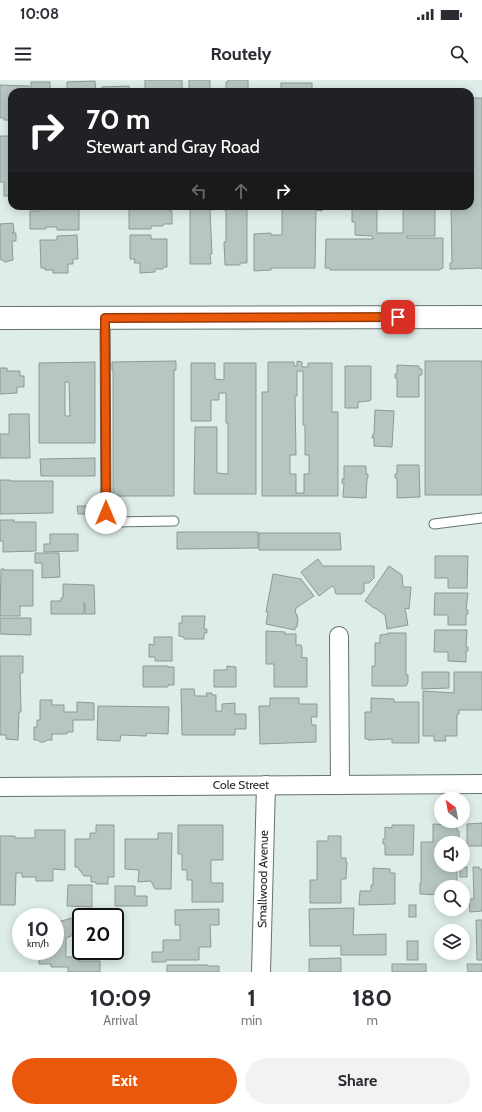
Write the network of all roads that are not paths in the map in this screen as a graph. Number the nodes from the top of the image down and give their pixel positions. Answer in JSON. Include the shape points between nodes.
{"nodes":[{"id":1,"x":482,"y":317,"type":"edge"},
{"id":2,"x":0,"y":318,"type":"edge"},
{"id":3,"x":105,"y":318,"type":"junction"},
{"id":4,"x":482,"y":518,"type":"edge"},
{"id":5,"x":174,"y":521,"type":"dead end"},
{"id":6,"x":434,"y":524,"type":"dead end"},
{"id":7,"x":339,"y":636,"type":"dead end"},
{"id":8,"x":482,"y":784,"type":"edge"},
{"id":9,"x":266,"y":785,"type":"junction"},
{"id":10,"x":340,"y":785,"type":"junction"},
{"id":11,"x":0,"y":787,"type":"edge"},
{"id":12,"x":261,"y":972,"type":"edge"}],
"edges":[{"from":1,"to":3,"type":"main road"},
{"from":2,"to":3,"type":"main road"},
{"from":3,"to":5,"type":"lane","via":[[106,513],[112,522]]},
{"from":4,"to":6,"type":"lane"},
{"from":7,"to":10,"type":"street"},
{"from":8,"to":10,"type":"street","name":"Cole Street"},
{"from":9,"to":10,"type":"street","name":"Cole Street"},
{"from":9,"to":11,"type":"street","name":"Cole Street"},
{"from":9,"to":12,"type":"street","name":"Smallwood Avenue"}]}
